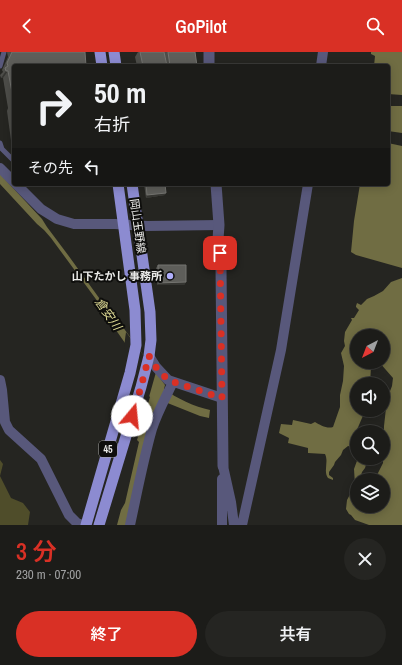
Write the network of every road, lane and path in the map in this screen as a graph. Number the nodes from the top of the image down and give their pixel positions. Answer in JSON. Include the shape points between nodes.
{"nodes":[{"id":1,"x":4,"y":52,"type":"edge"},
{"id":2,"x":100,"y":52,"type":"edge"},
{"id":3,"x":114,"y":52,"type":"edge"},
{"id":4,"x":209,"y":52,"type":"edge"},
{"id":5,"x":323,"y":52,"type":"edge"},
{"id":6,"x":102,"y":64,"type":"edge"},
{"id":7,"x":116,"y":64,"type":"edge"},
{"id":8,"x":209,"y":64,"type":"edge"},
{"id":9,"x":321,"y":64,"type":"edge"},
{"id":10,"x":0,"y":66,"type":"edge"},
{"id":11,"x":0,"y":143,"type":"edge"},
{"id":12,"x":12,"y":159,"type":"edge"},
{"id":13,"x":0,"y":168,"type":"edge"},
{"id":14,"x":12,"y":180,"type":"edge"},
{"id":15,"x":18,"y":186,"type":"edge"},
{"id":16,"x":118,"y":186,"type":"edge"},
{"id":17,"x":132,"y":186,"type":"edge"},
{"id":18,"x":216,"y":186,"type":"edge"},
{"id":19,"x":308,"y":186,"type":"edge"},
{"id":20,"x":124,"y":225,"type":"junction"},
{"id":21,"x":219,"y":225,"type":"junction"},
{"id":22,"x":138,"y":226,"type":"junction"},
{"id":23,"x":148,"y":358,"type":"junction"},
{"id":24,"x":0,"y":380,"type":"edge"},
{"id":25,"x":171,"y":386,"type":"junction"},
{"id":26,"x":222,"y":398,"type":"junction"},
{"id":27,"x":223,"y":466,"type":"junction"},
{"id":28,"x":82,"y":525,"type":"edge"},
{"id":29,"x":86,"y":525,"type":"edge"},
{"id":30,"x":99,"y":525,"type":"edge"},
{"id":31,"x":132,"y":525,"type":"edge"},
{"id":32,"x":222,"y":525,"type":"edge"},
{"id":33,"x":234,"y":525,"type":"edge"},
{"id":34,"x":242,"y":525,"type":"edge"}],
"edges":[{"from":1,"to":10,"type":"lane"},
{"from":2,"to":6,"type":"main road"},
{"from":3,"to":7,"type":"main road"},
{"from":4,"to":8,"type":"street"},
{"from":5,"to":9,"type":"street"},
{"from":11,"to":12,"type":"lane"},
{"from":13,"to":14,"type":"street"},
{"from":15,"to":20,"type":"street","via":[[41,209],[57,219],[74,224]]},
{"from":16,"to":20,"type":"main road","name":"岡山玉野線","number":"45"},
{"from":17,"to":22,"type":"main road","name":"岡山玉野線","number":"45"},
{"from":18,"to":21,"type":"street"},
{"from":19,"to":34,"type":"street","via":[[281,350]]},
{"from":20,"to":22,"type":"street"},
{"from":20,"to":29,"type":"main road","name":"岡山玉野線","number":"45","via":[[135,310],[136,345]]},
{"from":21,"to":22,"type":"street"},
{"from":21,"to":26,"type":"street"},
{"from":22,"to":23,"type":"main road","name":"岡山玉野線","number":"45","via":[[150,312],[151,340]]},
{"from":23,"to":25,"type":"street"},
{"from":23,"to":30,"type":"main road","name":"岡山玉野線","number":"45"},
{"from":24,"to":28,"type":"street","via":[[5,422],[9,430],[41,459],[69,515]]},
{"from":25,"to":26,"type":"street"},
{"from":25,"to":31,"type":"street","via":[[152,428]]},
{"from":26,"to":27,"type":"street"},
{"from":27,"to":32,"type":"street"},
{"from":27,"to":33,"type":"street"}]}
